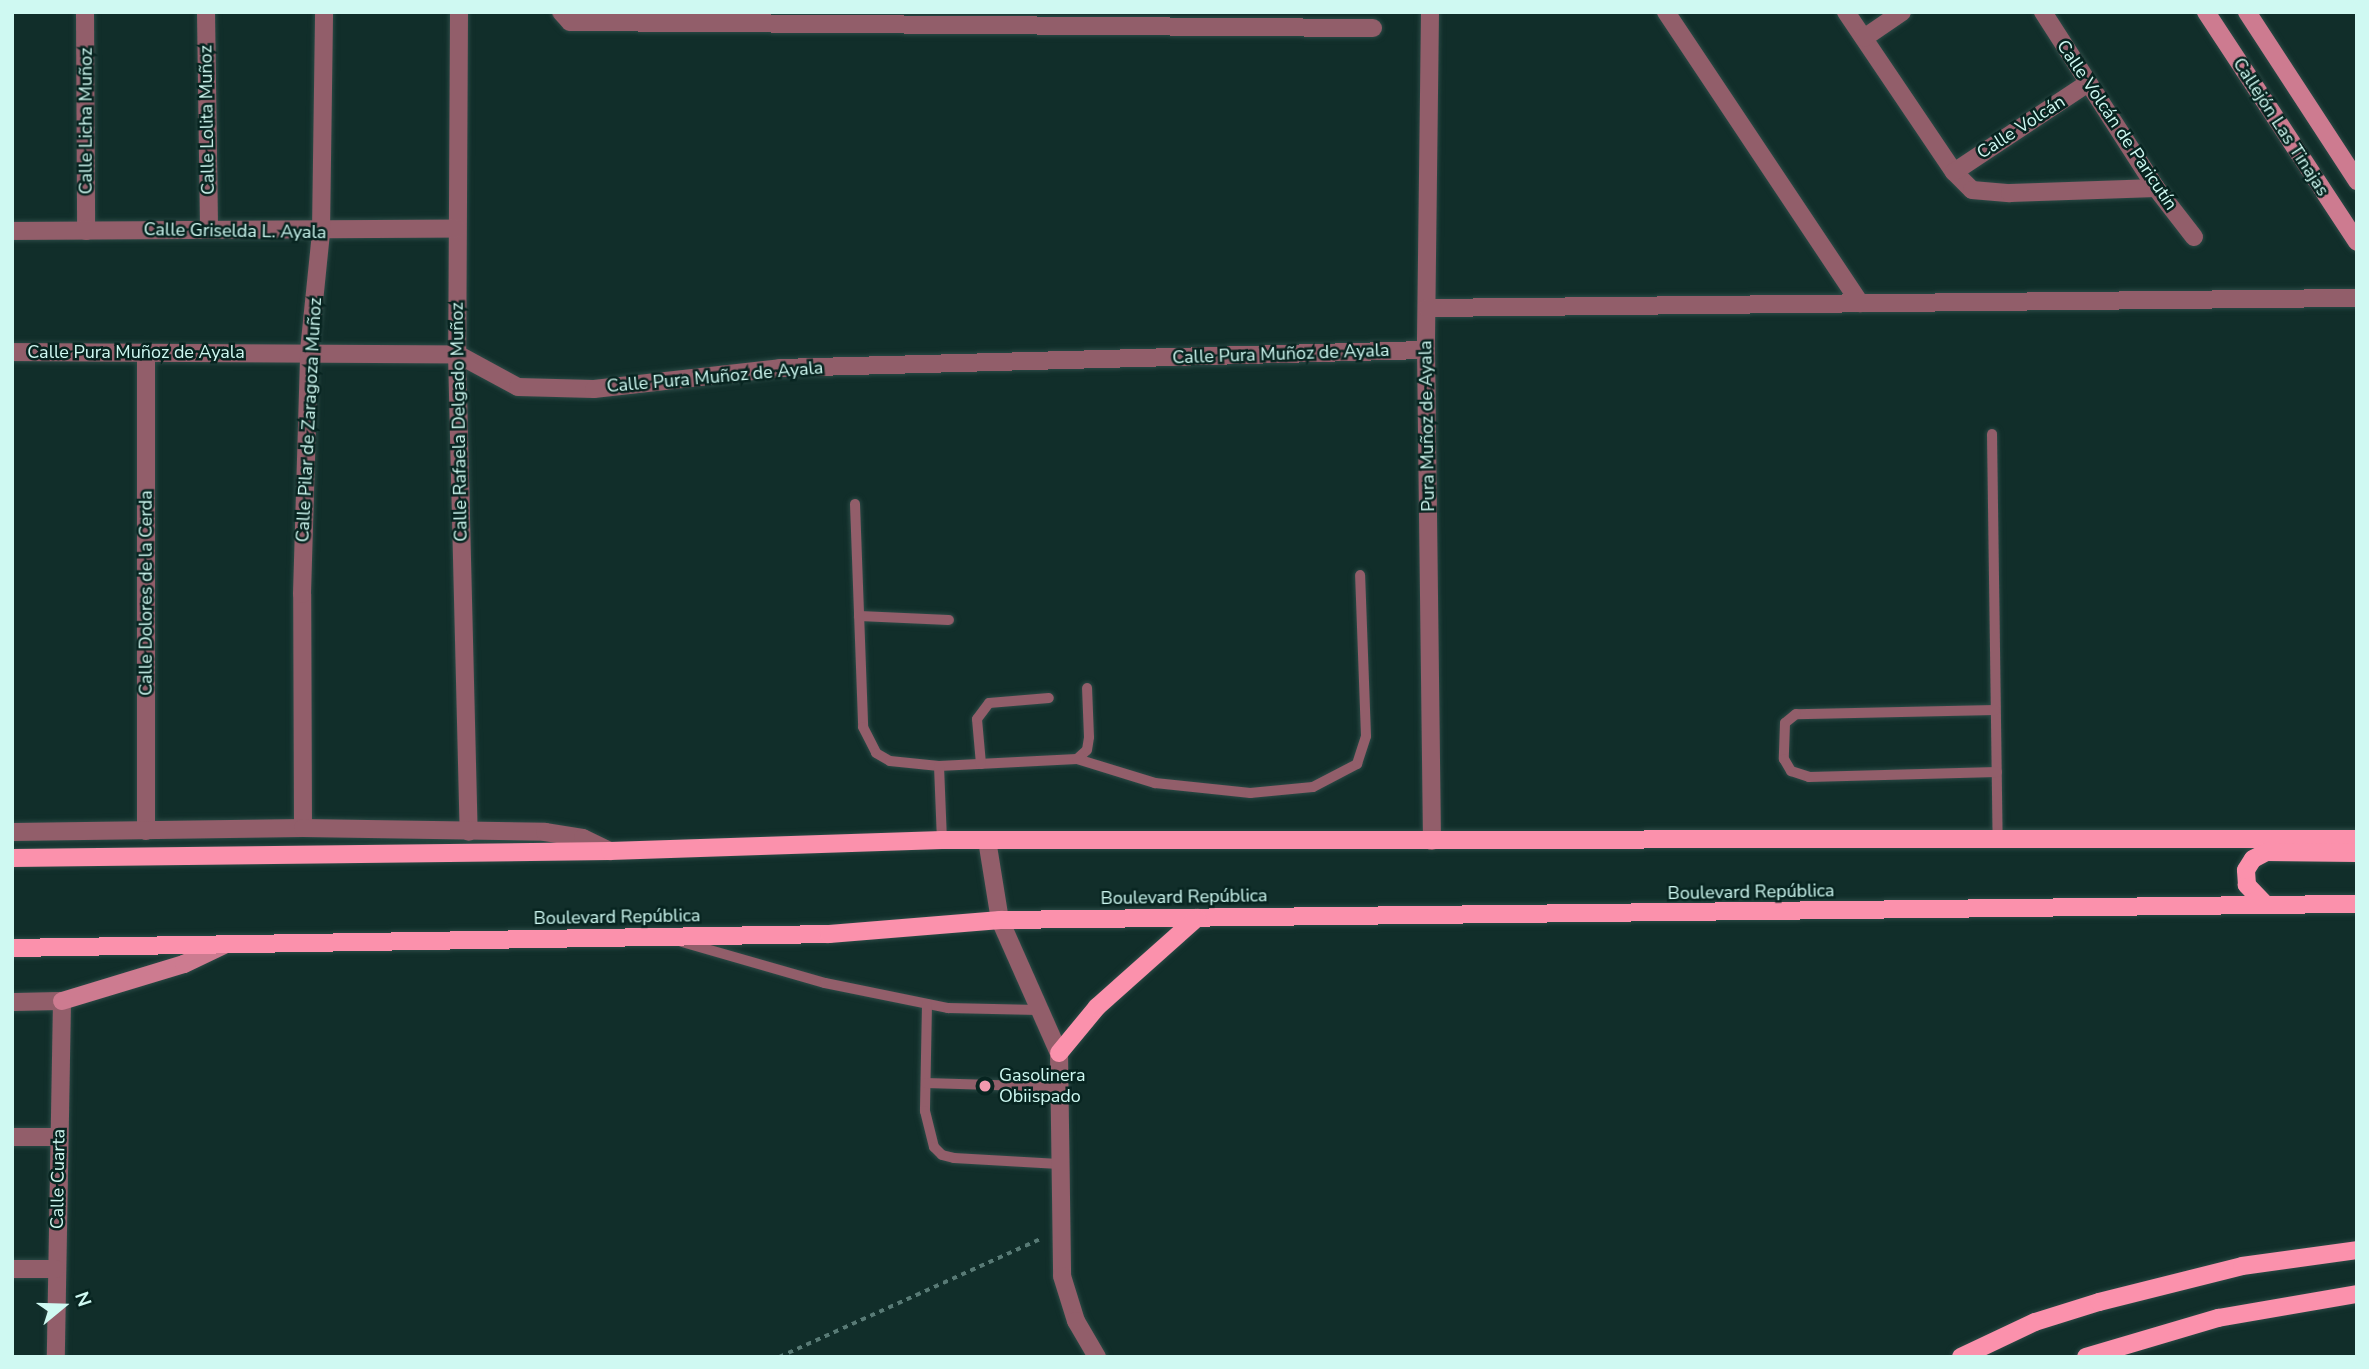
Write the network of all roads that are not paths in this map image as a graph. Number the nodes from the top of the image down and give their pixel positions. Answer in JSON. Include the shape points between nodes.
{"nodes":[{"id":1,"x":85,"y":12,"type":"edge"},
{"id":2,"x":206,"y":12,"type":"edge"},
{"id":3,"x":324,"y":12,"type":"edge"},
{"id":4,"x":458,"y":12,"type":"edge"},
{"id":5,"x":561,"y":12,"type":"edge"},
{"id":6,"x":1430,"y":12,"type":"edge"},
{"id":7,"x":1666,"y":12,"type":"edge"},
{"id":8,"x":1846,"y":12,"type":"edge"},
{"id":9,"x":1902,"y":12,"type":"edge"},
{"id":10,"x":2043,"y":12,"type":"edge"},
{"id":11,"x":2206,"y":12,"type":"edge"},
{"id":12,"x":2247,"y":12,"type":"edge"},
{"id":13,"x":1007,"y":17,"type":"edge"},
{"id":14,"x":618,"y":18,"type":"edge"},
{"id":15,"x":954,"y":18,"type":"edge"},
{"id":16,"x":1172,"y":18,"type":"edge"},
{"id":17,"x":1330,"y":20,"type":"edge"},
{"id":18,"x":1373,"y":28,"type":"dead end"},
{"id":19,"x":1864,"y":38,"type":"junction"},
{"id":20,"x":2088,"y":83,"type":"junction"},
{"id":21,"x":1954,"y":172,"type":"junction"},
{"id":22,"x":2355,"y":175,"type":"edge"},
{"id":23,"x":2156,"y":188,"type":"junction"},
{"id":24,"x":208,"y":229,"type":"junction"},
{"id":25,"x":457,"y":229,"type":"junction"},
{"id":26,"x":12,"y":231,"type":"edge"},
{"id":27,"x":86,"y":231,"type":"junction"},
{"id":28,"x":321,"y":232,"type":"junction"},
{"id":29,"x":2194,"y":237,"type":"dead end"},
{"id":30,"x":2357,"y":242,"type":"edge"},
{"id":31,"x":2357,"y":298,"type":"edge"},
{"id":32,"x":1860,"y":303,"type":"junction"},
{"id":33,"x":1427,"y":308,"type":"junction"},
{"id":34,"x":309,"y":351,"type":"junction"},
{"id":35,"x":1426,"y":351,"type":"junction"},
{"id":36,"x":12,"y":352,"type":"edge"},
{"id":37,"x":457,"y":354,"type":"junction"},
{"id":38,"x":146,"y":355,"type":"junction"},
{"id":39,"x":1992,"y":434,"type":"dead end"},
{"id":40,"x":855,"y":504,"type":"dead end"},
{"id":41,"x":1360,"y":575,"type":"dead end"},
{"id":42,"x":859,"y":616,"type":"junction"},
{"id":43,"x":950,"y":620,"type":"dead end"},
{"id":44,"x":1087,"y":688,"type":"dead end"},
{"id":45,"x":1049,"y":698,"type":"dead end"},
{"id":46,"x":1995,"y":710,"type":"junction"},
{"id":47,"x":1077,"y":759,"type":"junction"},
{"id":48,"x":981,"y":764,"type":"junction"},
{"id":49,"x":939,"y":766,"type":"junction"},
{"id":50,"x":1997,"y":772,"type":"junction"},
{"id":51,"x":303,"y":828,"type":"junction"},
{"id":52,"x":146,"y":831,"type":"junction"},
{"id":53,"x":12,"y":832,"type":"edge"},
{"id":54,"x":469,"y":832,"type":"junction"},
{"id":55,"x":1998,"y":839,"type":"junction"},
{"id":56,"x":2357,"y":839,"type":"edge"},
{"id":57,"x":943,"y":840,"type":"junction"},
{"id":58,"x":987,"y":840,"type":"junction"},
{"id":59,"x":1432,"y":841,"type":"junction"},
{"id":60,"x":610,"y":851,"type":"junction"},
{"id":61,"x":2357,"y":853,"type":"edge"},
{"id":62,"x":12,"y":858,"type":"edge"},
{"id":63,"x":2357,"y":904,"type":"edge"},
{"id":64,"x":2266,"y":905,"type":"junction"},
{"id":65,"x":1197,"y":918,"type":"junction"},
{"id":66,"x":999,"y":920,"type":"junction"},
{"id":67,"x":666,"y":937,"type":"junction"},
{"id":68,"x":224,"y":945,"type":"junction"},
{"id":69,"x":12,"y":948,"type":"edge"},
{"id":70,"x":62,"y":1001,"type":"junction"},
{"id":71,"x":12,"y":1002,"type":"edge"},
{"id":72,"x":927,"y":1004,"type":"junction"},
{"id":73,"x":1038,"y":1010,"type":"junction"},
{"id":74,"x":1059,"y":1053,"type":"junction"},
{"id":75,"x":926,"y":1083,"type":"junction"},
{"id":76,"x":1059,"y":1087,"type":"junction"},
{"id":77,"x":12,"y":1137,"type":"edge"},
{"id":78,"x":58,"y":1137,"type":"junction"},
{"id":79,"x":1059,"y":1164,"type":"junction"},
{"id":80,"x":2357,"y":1250,"type":"edge"},
{"id":81,"x":12,"y":1269,"type":"edge"},
{"id":82,"x":56,"y":1269,"type":"junction"},
{"id":83,"x":2357,"y":1294,"type":"edge"},
{"id":84,"x":56,"y":1357,"type":"edge"},
{"id":85,"x":1097,"y":1357,"type":"edge"},
{"id":86,"x":1961,"y":1357,"type":"edge"},
{"id":87,"x":2086,"y":1357,"type":"edge"}],
"edges":[{"from":1,"to":27,"type":"street","name":"Calle Licha Muñoz"},
{"from":2,"to":24,"type":"street","name":"Calle Lolita Muñoz"},
{"from":3,"to":28,"type":"street","name":"Calle Pilar de Zaragoza Muñoz"},
{"from":4,"to":25,"type":"street","name":"Calle Rafaela Delgado Muñoz"},
{"from":5,"to":14,"type":"street","via":[[570,23]]},
{"from":6,"to":33,"type":"street","name":"Pura Muñoz de Ayala"},
{"from":7,"to":32,"type":"street"},
{"from":8,"to":19,"type":"street"},
{"from":9,"to":19,"type":"street"},
{"from":10,"to":20,"type":"street","name":"Calle Volcán de Paricutín"},
{"from":11,"to":30,"type":"main road","name":"Callejón Las Tinajas"},
{"from":12,"to":22,"type":"main road","name":"Callejón Las Tinajas"},
{"from":13,"to":15,"type":"street"},
{"from":13,"to":16,"type":"street"},
{"from":14,"to":15,"type":"street"},
{"from":16,"to":17,"type":"street"},
{"from":17,"to":18,"type":"street"},
{"from":19,"to":21,"type":"street"},
{"from":20,"to":21,"type":"street","name":"Calle Volcán"},
{"from":20,"to":23,"type":"street","name":"Calle Volcán de Paricutín"},
{"from":21,"to":23,"type":"street","via":[[1972,190]]},
{"from":23,"to":29,"type":"street","name":"Calle Volcán de Paricutín"},
{"from":24,"to":27,"type":"street","name":"Calle Griselda L. Ayala"},
{"from":24,"to":28,"type":"street","name":"Calle Griselda L. Ayala"},
{"from":25,"to":28,"type":"street","name":"Calle Griselda L. Ayala"},
{"from":25,"to":37,"type":"street","name":"Calle Rafaela Delgado Muñoz"},
{"from":26,"to":27,"type":"street","name":"Calle Griselda L. Ayala"},
{"from":28,"to":34,"type":"street","name":"Calle Pilar de Zaragoza Muñoz"},
{"from":31,"to":32,"type":"street"},
{"from":32,"to":33,"type":"street"},
{"from":33,"to":35,"type":"street","name":"Pura Muñoz de Ayala"},
{"from":34,"to":37,"type":"street","name":"Calle Pura Muñoz de Ayala"},
{"from":34,"to":38,"type":"street","name":"Calle Pura Muñoz de Ayala"},
{"from":34,"to":51,"type":"street","name":"Calle Pilar de Zaragoza Muñoz"},
{"from":35,"to":37,"type":"street","name":"Calle Pura Muñoz de Ayala","via":[[780,368],[594,389],[518,387]]},
{"from":35,"to":59,"type":"street","name":"Pura Muñoz de Ayala"},
{"from":36,"to":38,"type":"street","name":"Calle Pura Muñoz de Ayala"},
{"from":37,"to":54,"type":"street","name":"Calle Rafaela Delgado Muñoz"},
{"from":38,"to":52,"type":"street","name":"Calle Dolores de la Cerda"},
{"from":39,"to":46,"type":"lane"},
{"from":40,"to":42,"type":"lane"},
{"from":41,"to":47,"type":"lane","via":[[1366,736],[1357,764],[1313,787],[1250,793],[1154,783]]},
{"from":42,"to":43,"type":"lane"},
{"from":42,"to":49,"type":"lane","via":[[868,741],[890,761]]},
{"from":44,"to":47,"type":"lane","via":[[1089,737],[1087,750]]},
{"from":45,"to":48,"type":"lane","via":[[989,703],[977,719]]},
{"from":46,"to":50,"type":"lane"},
{"from":46,"to":50,"type":"lane","via":[[1796,714],[1785,723],[1784,759],[1791,771],[1809,777]]},
{"from":47,"to":48,"type":"lane"},
{"from":48,"to":49,"type":"lane"},
{"from":49,"to":57,"type":"lane"},
{"from":50,"to":55,"type":"lane"},
{"from":51,"to":52,"type":"street"},
{"from":51,"to":54,"type":"street"},
{"from":52,"to":53,"type":"street"},
{"from":54,"to":60,"type":"street","via":[[569,834]]},
{"from":55,"to":56,"type":"main road"},
{"from":55,"to":59,"type":"main road"},
{"from":57,"to":58,"type":"main road"},
{"from":57,"to":60,"type":"main road"},
{"from":58,"to":59,"type":"main road"},
{"from":58,"to":66,"type":"street"},
{"from":60,"to":62,"type":"main road"},
{"from":61,"to":64,"type":"main road","via":[[2266,852],[2253,859],[2246,870],[2247,885]]},
{"from":63,"to":64,"type":"main road","name":"Boulevard República"},
{"from":64,"to":65,"type":"main road","name":"Boulevard República"},
{"from":65,"to":66,"type":"main road","name":"Boulevard República"},
{"from":65,"to":74,"type":"main road","via":[[1097,1007]]},
{"from":66,"to":67,"type":"main road","name":"Boulevard República","via":[[829,934]]},
{"from":66,"to":73,"type":"street"},
{"from":67,"to":68,"type":"main road","name":"Boulevard República"},
{"from":67,"to":72,"type":"lane","via":[[825,983]]},
{"from":68,"to":69,"type":"main road","name":"Boulevard República"},
{"from":68,"to":70,"type":"main road","via":[[184,964]]},
{"from":70,"to":71,"type":"street"},
{"from":70,"to":78,"type":"street","name":"Calle Cuarta"},
{"from":72,"to":73,"type":"lane"},
{"from":72,"to":75,"type":"lane"},
{"from":73,"to":74,"type":"street"},
{"from":74,"to":76,"type":"street"},
{"from":75,"to":76,"type":"lane"},
{"from":75,"to":79,"type":"lane","via":[[928,1130],[942,1156]]},
{"from":76,"to":79,"type":"street"},
{"from":77,"to":78,"type":"street"},
{"from":78,"to":82,"type":"street","name":"Calle Cuarta"},
{"from":79,"to":85,"type":"street","via":[[1068,1297]]},
{"from":80,"to":86,"type":"main road","via":[[2242,1266],[2146,1289],[2035,1322]]},
{"from":81,"to":82,"type":"street"},
{"from":82,"to":84,"type":"street","name":"Calle Cuarta"},
{"from":83,"to":87,"type":"main road","via":[[2218,1318]]}]}
